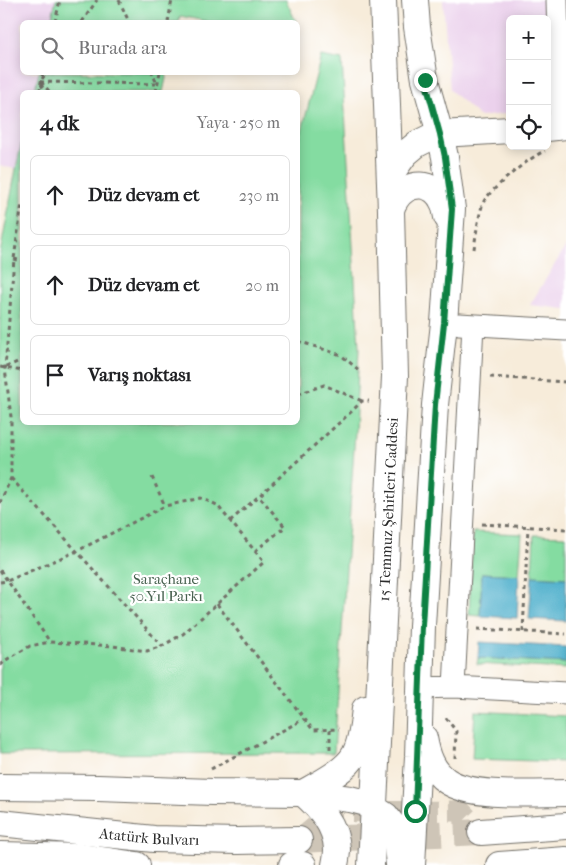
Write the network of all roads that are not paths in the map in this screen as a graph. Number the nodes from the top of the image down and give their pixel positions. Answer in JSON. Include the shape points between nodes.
{"nodes":[{"id":1,"x":383,"y":0,"type":"edge"},
{"id":2,"x":415,"y":0,"type":"edge"},
{"id":3,"x":557,"y":0,"type":"edge"},
{"id":4,"x":425,"y":81,"type":"junction"},
{"id":5,"x":386,"y":86,"type":"junction"},
{"id":6,"x":558,"y":127,"type":"edge"},
{"id":7,"x":506,"y":130,"type":"edge"},
{"id":8,"x":440,"y":134,"type":"junction"},
{"id":9,"x":390,"y":175,"type":"junction"},
{"id":10,"x":391,"y":210,"type":"junction"},
{"id":11,"x":451,"y":229,"type":"junction"},
{"id":12,"x":444,"y":323,"type":"junction"},
{"id":13,"x":473,"y":325,"type":"junction"},
{"id":14,"x":566,"y":330,"type":"edge"},
{"id":15,"x":381,"y":661,"type":"junction"},
{"id":16,"x":454,"y":687,"type":"junction"},
{"id":17,"x":420,"y":688,"type":"junction"},
{"id":18,"x":566,"y":693,"type":"edge"},
{"id":19,"x":419,"y":717,"type":"junction"},
{"id":20,"x":0,"y":787,"type":"edge"},
{"id":21,"x":303,"y":793,"type":"junction"},
{"id":22,"x":566,"y":793,"type":"edge"},
{"id":23,"x":374,"y":808,"type":"junction"},
{"id":24,"x":0,"y":823,"type":"edge"},
{"id":25,"x":566,"y":826,"type":"edge"},
{"id":26,"x":481,"y":832,"type":"dead end"},
{"id":27,"x":0,"y":840,"type":"edge"},
{"id":28,"x":154,"y":840,"type":"junction"},
{"id":29,"x":299,"y":840,"type":"tunnel mouth"},
{"id":30,"x":0,"y":855,"type":"edge"},
{"id":31,"x":566,"y":860,"type":"edge"},
{"id":32,"x":137,"y":865,"type":"edge"},
{"id":33,"x":292,"y":865,"type":"edge"},
{"id":34,"x":303,"y":865,"type":"tunnel mouth"},
{"id":35,"x":335,"y":865,"type":"edge"},
{"id":36,"x":371,"y":865,"type":"edge"},
{"id":37,"x":399,"y":865,"type":"edge"},
{"id":38,"x":412,"y":865,"type":"edge"},
{"id":39,"x":499,"y":865,"type":"edge"}],
"edges":[{"from":1,"to":5,"type":"main road","name":"15 Temmuz Şehitleri Caddesi"},
{"from":2,"to":4,"type":"main road"},
{"from":3,"to":6,"type":"street"},
{"from":4,"to":5,"type":"main road","via":[[412,97],[398,96]]},
{"from":4,"to":8,"type":"main road"},
{"from":5,"to":9,"type":"main road","name":"15 Temmuz Şehitleri Caddesi"},
{"from":7,"to":8,"type":"main road"},
{"from":8,"to":9,"type":"main road","via":[[417,144]]},
{"from":8,"to":11,"type":"main road","via":[[452,209]]},
{"from":9,"to":10,"type":"main road","name":"15 Temmuz Şehitleri Caddesi"},
{"from":10,"to":11,"type":"main road","via":[[403,191],[414,185],[424,185],[433,189],[442,200]]},
{"from":10,"to":15,"type":"main road","name":"15 Temmuz Şehitleri Caddesi","via":[[395,376]]},
{"from":11,"to":12,"type":"main road"},
{"from":12,"to":13,"type":"street"},
{"from":12,"to":17,"type":"main road","via":[[434,414]]},
{"from":13,"to":14,"type":"street"},
{"from":13,"to":16,"type":"street"},
{"from":15,"to":21,"type":"main road","via":[[367,700],[355,755],[346,766]]},
{"from":15,"to":23,"type":"main road","name":"15 Temmuz Şehitleri Caddesi"},
{"from":16,"to":17,"type":"street"},
{"from":16,"to":18,"type":"street"},
{"from":17,"to":19,"type":"main road"},
{"from":19,"to":22,"type":"main road","via":[[428,756],[436,770],[457,787],[512,794]]},
{"from":19,"to":38,"type":"main road"},
{"from":20,"to":21,"type":"main road"},
{"from":21,"to":23,"type":"main road","via":[[350,799]]},
{"from":21,"to":35,"type":"main road","via":[[321,810],[332,828],[337,848]]},
{"from":23,"to":36,"type":"main road","name":"15 Temmuz Şehitleri Caddesi"},
{"from":23,"to":37,"type":"main road","via":[[391,823],[396,835]]},
{"from":24,"to":28,"type":"main road","name":"Atatürk Bulvarı"},
{"from":25,"to":26,"type":"main road"},
{"from":27,"to":28,"type":"main road","via":[[82,844]]},
{"from":28,"to":29,"type":"main road","name":"Atatürk Bulvarı"},
{"from":30,"to":32,"type":"main road","name":"Atatürk Bulvarı","via":[[81,857]]},
{"from":31,"to":39,"type":"main road"},
{"from":33,"to":34,"type":"main road"}]}
